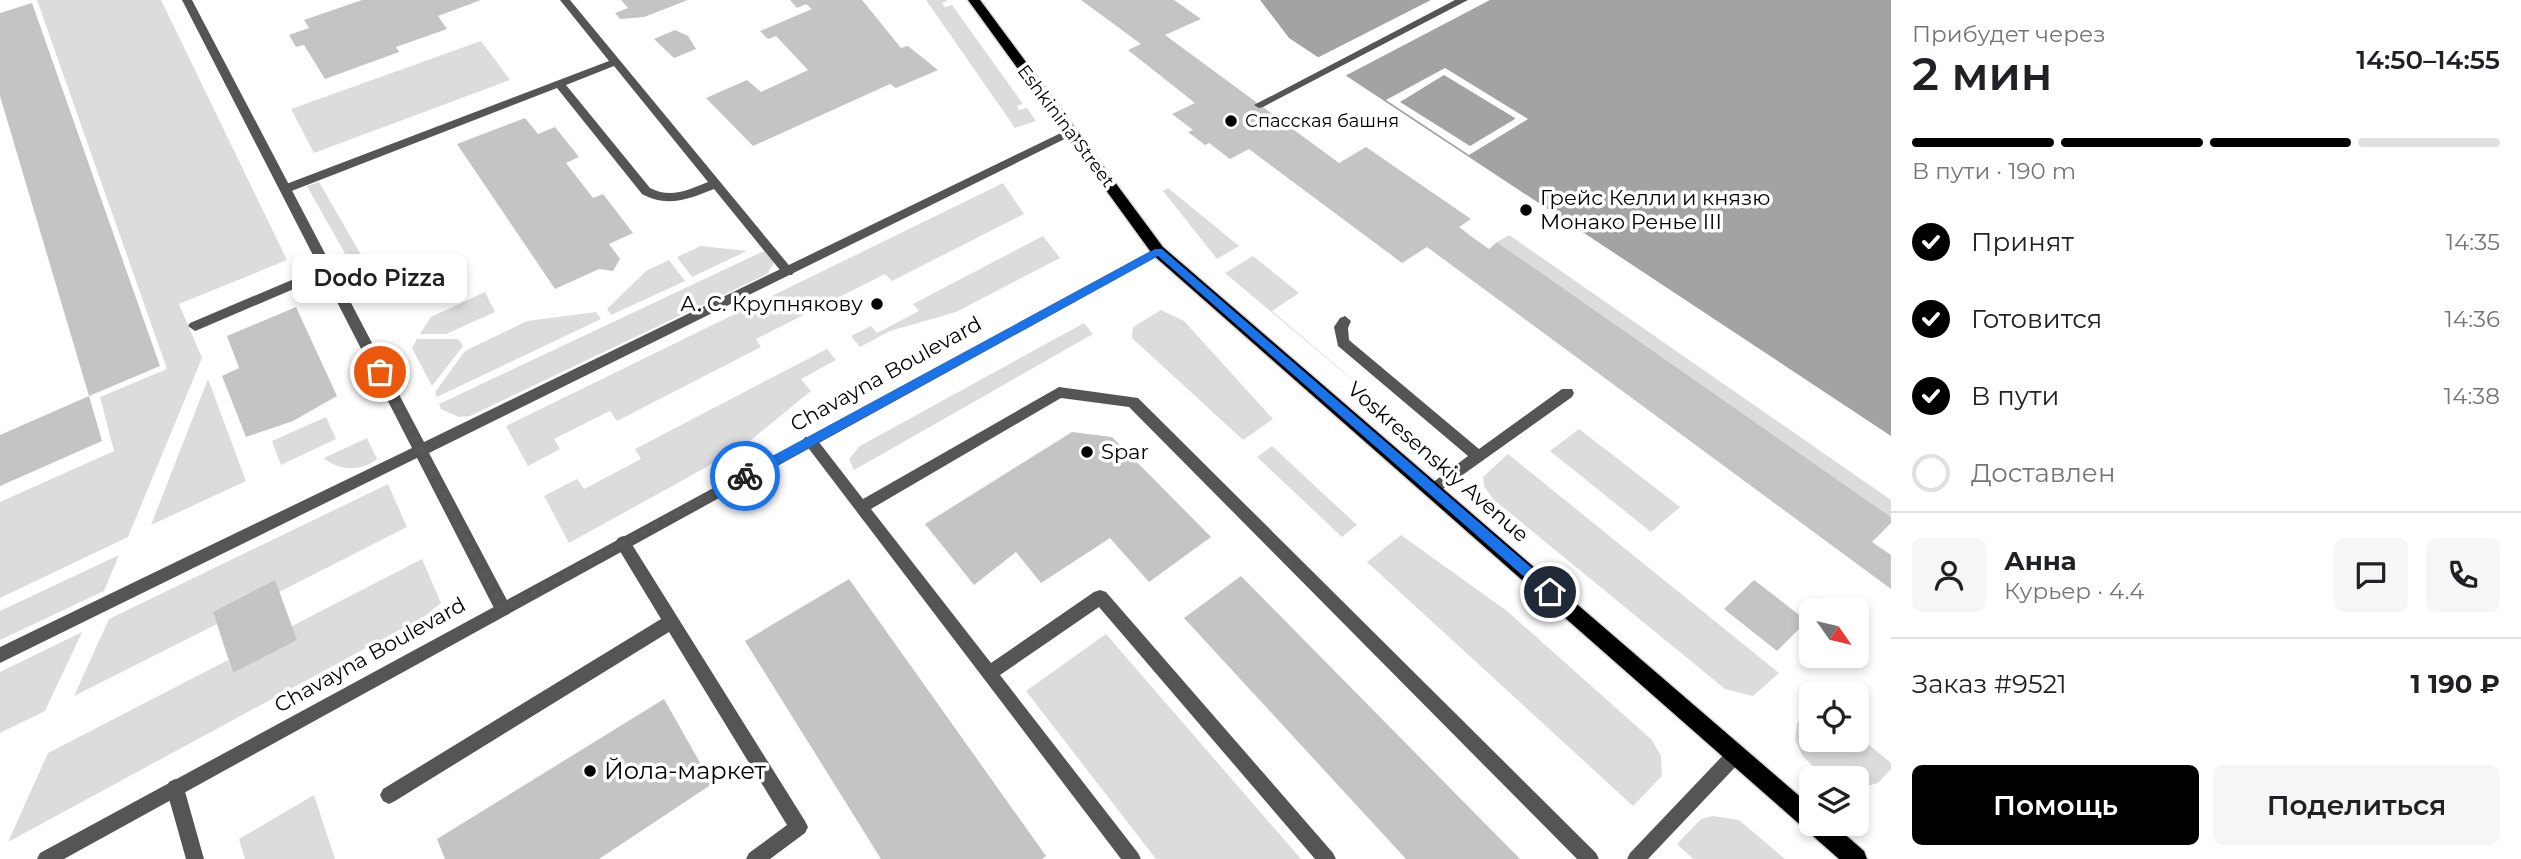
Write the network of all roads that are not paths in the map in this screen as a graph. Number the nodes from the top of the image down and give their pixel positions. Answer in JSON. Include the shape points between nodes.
{"nodes":[{"id":1,"x":565,"y":0,"type":"edge"},
{"id":2,"x":974,"y":0,"type":"edge"},
{"id":3,"x":1463,"y":0,"type":"edge"},
{"id":4,"x":191,"y":1,"type":"edge"},
{"id":5,"x":615,"y":62,"type":"junction"},
{"id":6,"x":560,"y":83,"type":"junction"},
{"id":7,"x":1259,"y":105,"type":"dead end"},
{"id":8,"x":1071,"y":133,"type":"junction"},
{"id":9,"x":715,"y":184,"type":"junction"},
{"id":10,"x":285,"y":189,"type":"junction"},
{"id":11,"x":1158,"y":251,"type":"junction"},
{"id":12,"x":327,"y":270,"type":"junction"},
{"id":13,"x":788,"y":272,"type":"junction"},
{"id":14,"x":1345,"y":321,"type":"dead end"},
{"id":15,"x":195,"y":326,"type":"dead end"},
{"id":16,"x":1567,"y":393,"type":"dead end"},
{"id":17,"x":810,"y":441,"type":"junction"},
{"id":18,"x":422,"y":451,"type":"junction"},
{"id":19,"x":1479,"y":457,"type":"junction"},
{"id":20,"x":1433,"y":490,"type":"junction"},
{"id":21,"x":861,"y":508,"type":"junction"},
{"id":22,"x":623,"y":543,"type":"junction"},
{"id":23,"x":503,"y":609,"type":"junction"},
{"id":24,"x":672,"y":621,"type":"junction"},
{"id":25,"x":0,"y":655,"type":"edge"},
{"id":26,"x":989,"y":673,"type":"junction"},
{"id":27,"x":1736,"y":754,"type":"junction"},
{"id":28,"x":175,"y":788,"type":"junction"},
{"id":29,"x":389,"y":794,"type":"dead end"},
{"id":30,"x":1799,"y":809,"type":"edge"},
{"id":31,"x":1830,"y":836,"type":"edge"},
{"id":32,"x":1127,"y":857,"type":"edge"},
{"id":33,"x":46,"y":859,"type":"edge"},
{"id":34,"x":195,"y":859,"type":"edge"},
{"id":35,"x":755,"y":859,"type":"edge"},
{"id":36,"x":1327,"y":859,"type":"edge"},
{"id":37,"x":1590,"y":859,"type":"edge"},
{"id":38,"x":1636,"y":859,"type":"edge"},
{"id":39,"x":1856,"y":859,"type":"edge"}],
"edges":[{"from":1,"to":5,"type":"street"},
{"from":2,"to":8,"type":"main road","name":"Eshkinina Street"},
{"from":3,"to":7,"type":"street"},
{"from":4,"to":10,"type":"street"},
{"from":5,"to":6,"type":"street"},
{"from":5,"to":9,"type":"street"},
{"from":6,"to":9,"type":"street","via":[[654,197],[673,199]]},
{"from":6,"to":10,"type":"street"},
{"from":8,"to":11,"type":"main road","name":"Eshkinina Street"},
{"from":8,"to":13,"type":"street"},
{"from":9,"to":13,"type":"street"},
{"from":10,"to":12,"type":"street"},
{"from":11,"to":17,"type":"street","name":"Chavayna Boulevard"},
{"from":11,"to":20,"type":"main road","name":"Voskresenskiy Avenue"},
{"from":12,"to":15,"type":"street"},
{"from":12,"to":18,"type":"street"},
{"from":13,"to":18,"type":"street"},
{"from":14,"to":19,"type":"street","via":[[1340,334],[1351,351]]},
{"from":16,"to":19,"type":"street"},
{"from":17,"to":21,"type":"street"},
{"from":17,"to":22,"type":"street","name":"Chavayna Boulevard"},
{"from":18,"to":23,"type":"street"},
{"from":18,"to":25,"type":"street"},
{"from":19,"to":20,"type":"street"},
{"from":20,"to":27,"type":"main road","name":"Voskresenskiy Avenue"},
{"from":21,"to":26,"type":"street"},
{"from":21,"to":37,"type":"street","via":[[1059,392],[1133,402]]},
{"from":22,"to":23,"type":"street","name":"Chavayna Boulevard"},
{"from":22,"to":24,"type":"street"},
{"from":23,"to":28,"type":"street","name":"Chavayna Boulevard"},
{"from":24,"to":29,"type":"street"},
{"from":24,"to":35,"type":"street","via":[[799,827]]},
{"from":26,"to":32,"type":"street"},
{"from":26,"to":36,"type":"street","via":[[1100,597]]},
{"from":27,"to":30,"type":"main road","name":"Voskresenskiy Avenue"},
{"from":27,"to":38,"type":"street"},
{"from":28,"to":33,"type":"street","name":"Chavayna Boulevard"},
{"from":28,"to":34,"type":"street"},
{"from":31,"to":39,"type":"main road"}]}
